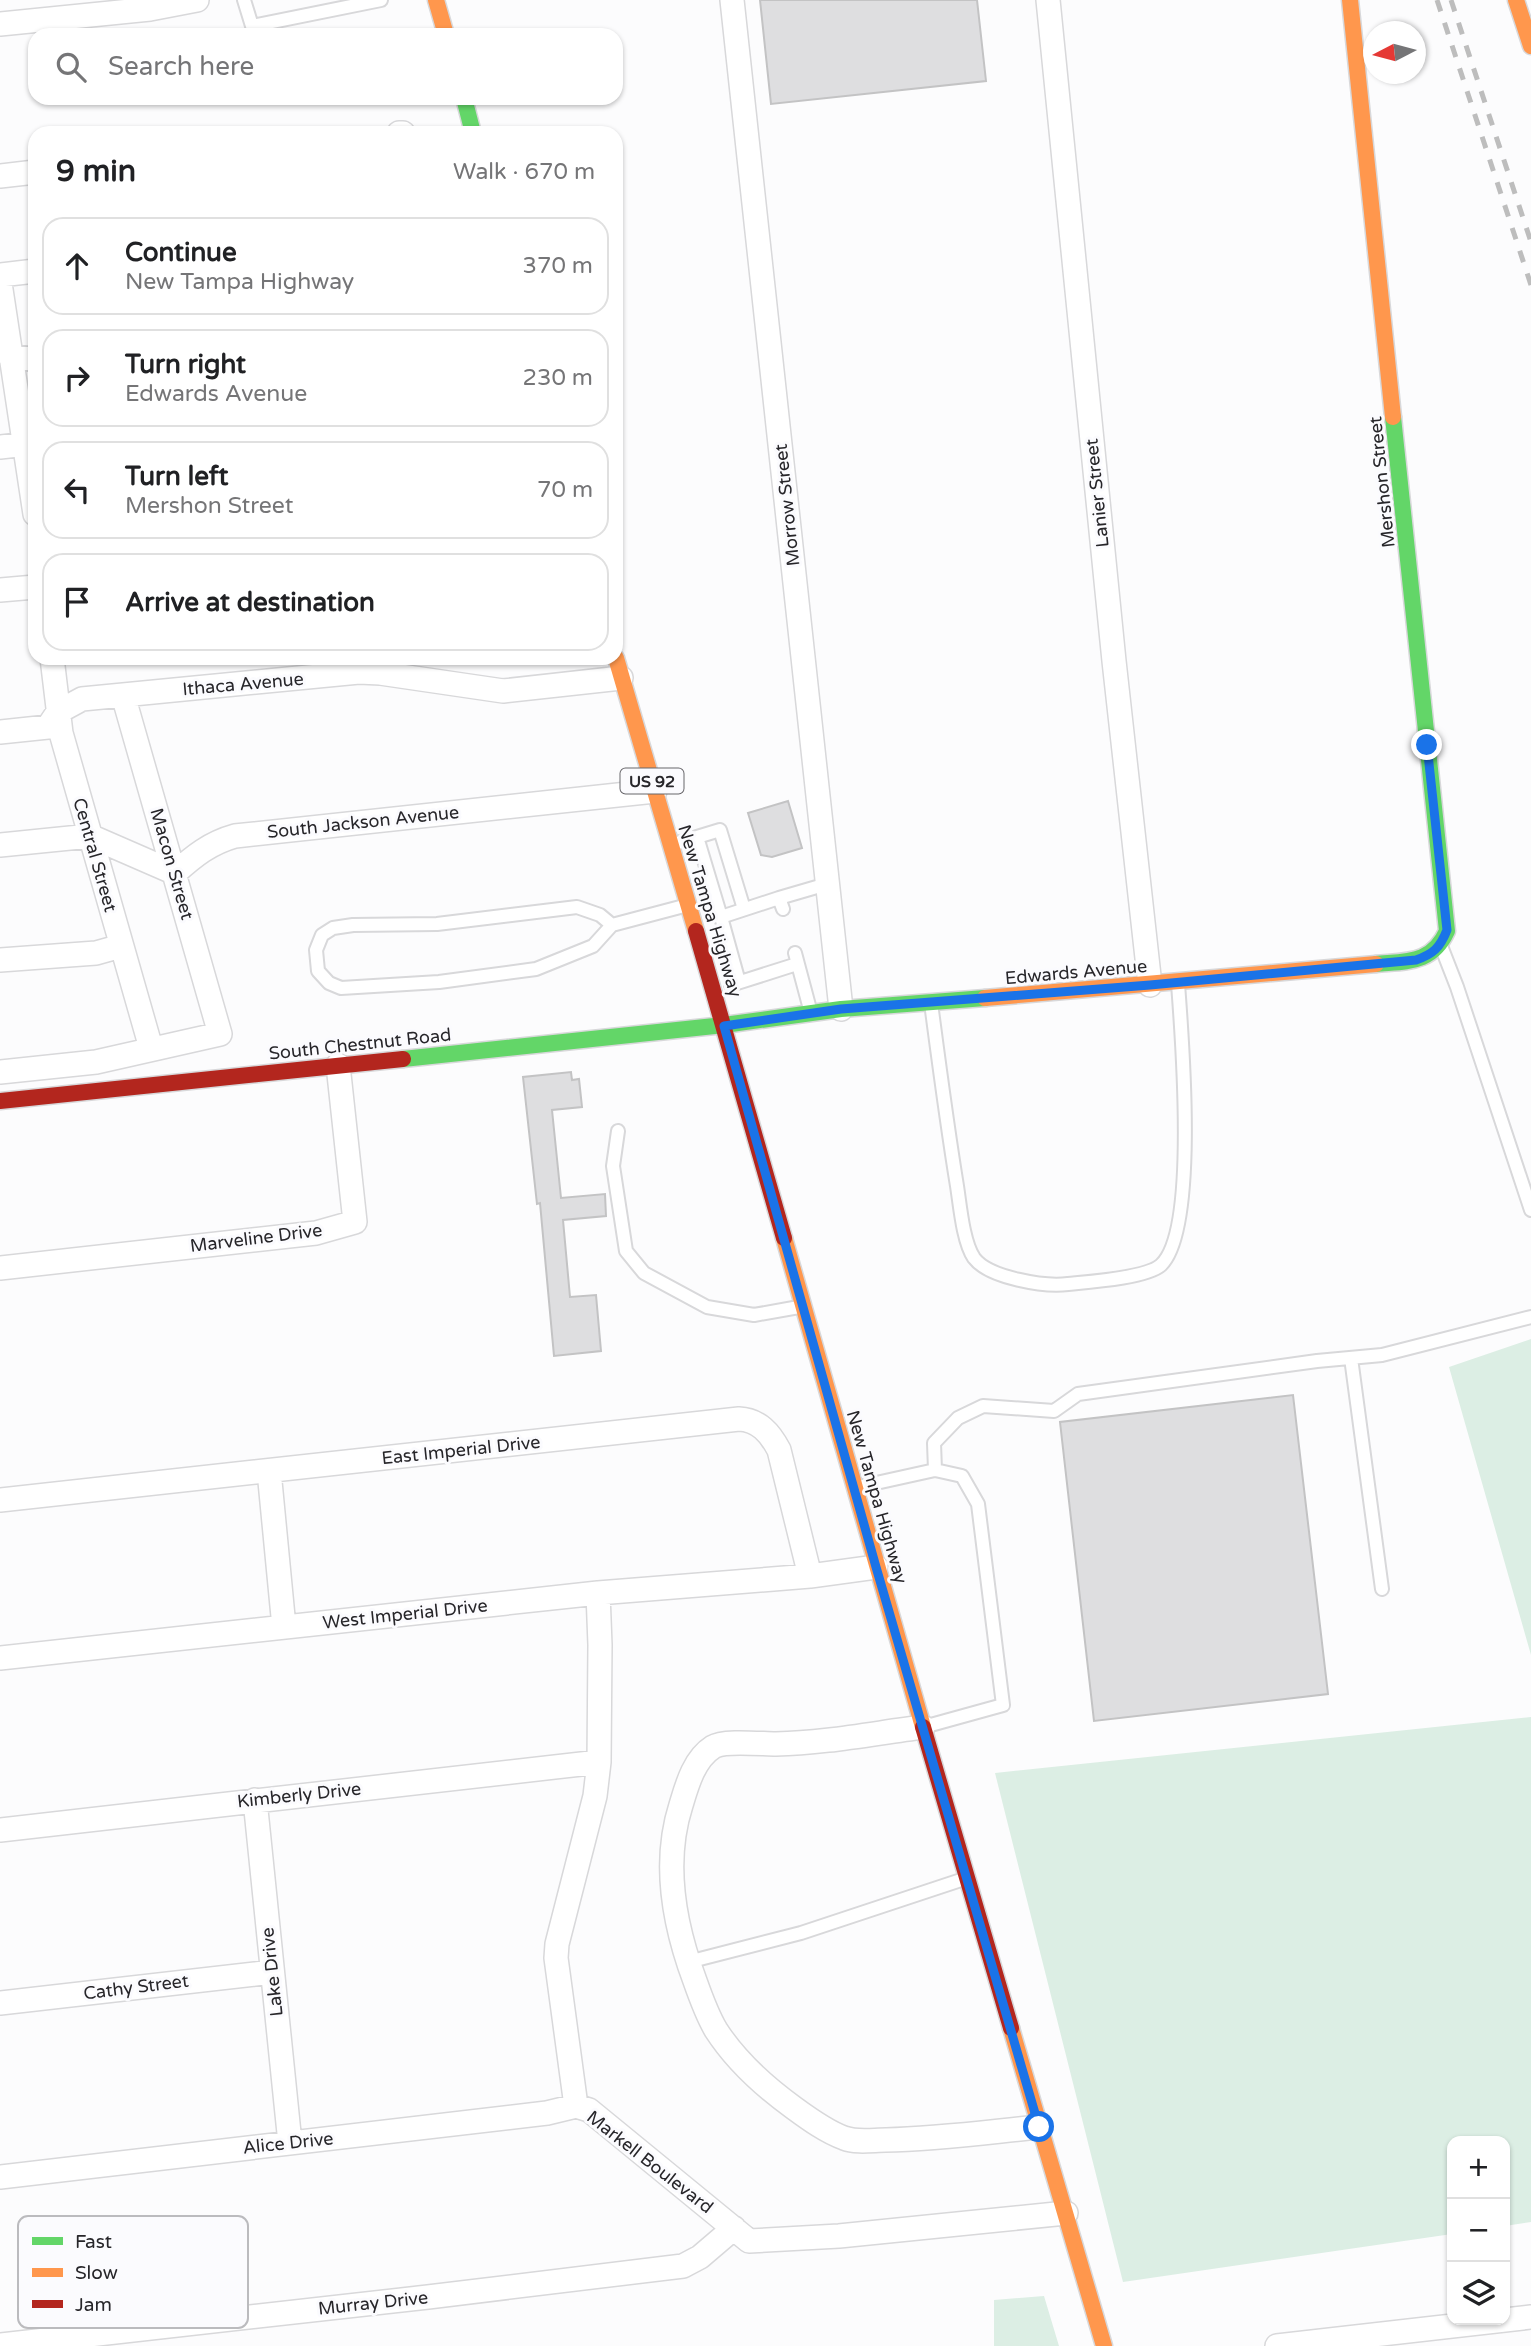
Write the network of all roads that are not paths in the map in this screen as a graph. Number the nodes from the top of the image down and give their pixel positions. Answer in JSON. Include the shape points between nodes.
{"nodes":[{"id":1,"x":197,"y":0,"type":"edge"},
{"id":2,"x":244,"y":0,"type":"edge"},
{"id":3,"x":381,"y":0,"type":"edge"},
{"id":4,"x":436,"y":0,"type":"edge"},
{"id":5,"x":732,"y":0,"type":"edge"},
{"id":6,"x":1048,"y":0,"type":"edge"},
{"id":7,"x":1350,"y":0,"type":"edge"},
{"id":8,"x":1516,"y":0,"type":"edge"},
{"id":9,"x":347,"y":3,"type":"edge"},
{"id":10,"x":0,"y":24,"type":"edge"},
{"id":11,"x":444,"y":28,"type":"edge"},
{"id":12,"x":1531,"y":46,"type":"edge"},
{"id":13,"x":466,"y":105,"type":"edge"},
{"id":14,"x":471,"y":126,"type":"edge"},
{"id":15,"x":28,"y":173,"type":"edge"},
{"id":16,"x":0,"y":176,"type":"edge"},
{"id":17,"x":28,"y":272,"type":"edge"},
{"id":18,"x":0,"y":275,"type":"edge"},
{"id":19,"x":0,"y":283,"type":"edge"},
{"id":20,"x":6,"y":353,"type":"edge"},
{"id":21,"x":28,"y":358,"type":"edge"},
{"id":22,"x":28,"y":440,"type":"edge"},
{"id":23,"x":28,"y":444,"type":"edge"},
{"id":24,"x":0,"y":447,"type":"edge"},
{"id":25,"x":28,"y":588,"type":"edge"},
{"id":26,"x":0,"y":590,"type":"edge"},
{"id":27,"x":53,"y":665,"type":"edge"},
{"id":28,"x":321,"y":667,"type":"edge"},
{"id":29,"x":618,"y":668,"type":"edge"},
{"id":30,"x":123,"y":695,"type":"junction"},
{"id":31,"x":58,"y":712,"type":"junction"},
{"id":32,"x":0,"y":732,"type":"edge"},
{"id":33,"x":654,"y":791,"type":"junction"},
{"id":34,"x":90,"y":836,"type":"junction"},
{"id":35,"x":697,"y":837,"type":"junction"},
{"id":36,"x":0,"y":845,"type":"edge"},
{"id":37,"x":670,"y":845,"type":"junction"},
{"id":38,"x":175,"y":873,"type":"junction"},
{"id":39,"x":827,"y":884,"type":"junction"},
{"id":40,"x":688,"y":905,"type":"junction"},
{"id":41,"x":744,"y":909,"type":"junction"},
{"id":42,"x":721,"y":917,"type":"junction"},
{"id":43,"x":612,"y":925,"type":"junction"},
{"id":44,"x":121,"y":946,"type":"junction"},
{"id":45,"x":1436,"y":951,"type":"junction"},
{"id":46,"x":0,"y":960,"type":"edge"},
{"id":47,"x":739,"y":982,"type":"junction"},
{"id":48,"x":1178,"y":983,"type":"junction"},
{"id":49,"x":1150,"y":985,"type":"junction"},
{"id":50,"x":713,"y":990,"type":"junction"},
{"id":51,"x":931,"y":1002,"type":"junction"},
{"id":52,"x":841,"y":1009,"type":"junction"},
{"id":53,"x":811,"y":1014,"type":"junction"},
{"id":54,"x":724,"y":1026,"type":"junction"},
{"id":55,"x":151,"y":1048,"type":"junction"},
{"id":56,"x":338,"y":1065,"type":"junction"},
{"id":57,"x":0,"y":1072,"type":"edge"},
{"id":58,"x":0,"y":1101,"type":"edge"},
{"id":59,"x":618,"y":1131,"type":"dead end"},
{"id":60,"x":1531,"y":1210,"type":"edge"},
{"id":61,"x":0,"y":1268,"type":"edge"},
{"id":62,"x":803,"y":1306,"type":"junction"},
{"id":63,"x":1531,"y":1317,"type":"edge"},
{"id":64,"x":1351,"y":1358,"type":"junction"},
{"id":65,"x":934,"y":1470,"type":"junction"},
{"id":66,"x":269,"y":1471,"type":"junction"},
{"id":67,"x":854,"y":1488,"type":"junction"},
{"id":68,"x":0,"y":1500,"type":"edge"},
{"id":69,"x":876,"y":1567,"type":"junction"},
{"id":70,"x":810,"y":1576,"type":"junction"},
{"id":71,"x":1382,"y":1589,"type":"dead end"},
{"id":72,"x":598,"y":1593,"type":"junction"},
{"id":73,"x":284,"y":1627,"type":"junction"},
{"id":74,"x":0,"y":1658,"type":"edge"},
{"id":75,"x":923,"y":1727,"type":"junction"},
{"id":76,"x":599,"y":1762,"type":"junction"},
{"id":77,"x":255,"y":1800,"type":"junction"},
{"id":78,"x":0,"y":1830,"type":"edge"},
{"id":79,"x":967,"y":1878,"type":"junction"},
{"id":80,"x":688,"y":1962,"type":"junction"},
{"id":81,"x":272,"y":1972,"type":"junction"},
{"id":82,"x":0,"y":2003,"type":"edge"},
{"id":83,"x":576,"y":2106,"type":"junction"},
{"id":84,"x":1039,"y":2127,"type":"junction"},
{"id":85,"x":290,"y":2143,"type":"junction"},
{"id":86,"x":0,"y":2177,"type":"edge"},
{"id":87,"x":1066,"y":2213,"type":"junction"},
{"id":88,"x":734,"y":2228,"type":"junction"},
{"id":89,"x":248,"y":2317,"type":"edge"},
{"id":90,"x":1531,"y":2318,"type":"edge"},
{"id":91,"x":152,"y":2328,"type":"edge"},
{"id":92,"x":0,"y":2345,"type":"edge"},
{"id":93,"x":1104,"y":2346,"type":"edge"},
{"id":94,"x":1277,"y":2346,"type":"edge"}],
"edges":[{"from":1,"to":10,"type":"street"},
{"from":2,"to":9,"type":"lane","via":[[252,26]]},
{"from":3,"to":9,"type":"lane"},
{"from":4,"to":11,"type":"street"},
{"from":5,"to":39,"type":"street","name":"Morrow Street"},
{"from":6,"to":49,"type":"street","name":"Lanier Street"},
{"from":7,"to":45,"type":"street","name":"Mershon Street","via":[[1447,930]]},
{"from":8,"to":12,"type":"street"},
{"from":13,"to":14,"type":"street"},
{"from":15,"to":16,"type":"street"},
{"from":17,"to":18,"type":"street"},
{"from":19,"to":20,"type":"street"},
{"from":20,"to":21,"type":"street"},
{"from":20,"to":22,"type":"street"},
{"from":23,"to":24,"type":"street"},
{"from":25,"to":26,"type":"street"},
{"from":27,"to":31,"type":"street","name":"Central Street"},
{"from":28,"to":29,"type":"street","name":"Ithaca Avenue","via":[[503,691]]},
{"from":28,"to":30,"type":"street","name":"Ithaca Avenue"},
{"from":29,"to":33,"type":"street","name":"New Tampa Highway","number":"US 92"},
{"from":30,"to":31,"type":"street","name":"Ithaca Avenue","via":[[82,699]]},
{"from":30,"to":38,"type":"street","name":"Macon Street"},
{"from":31,"to":32,"type":"street","name":"Ithaca Avenue","via":[[48,727]]},
{"from":31,"to":34,"type":"street","name":"Central Street"},
{"from":33,"to":37,"type":"street","name":"New Tampa Highway","number":"US 92"},
{"from":33,"to":38,"type":"street","name":"South Jackson Avenue","via":[[235,835],[201,850]]},
{"from":34,"to":36,"type":"street"},
{"from":34,"to":38,"type":"street"},
{"from":34,"to":44,"type":"street","name":"Central Street"},
{"from":35,"to":37,"type":"lane"},
{"from":35,"to":41,"type":"lane","via":[[720,830]]},
{"from":35,"to":42,"type":"lane"},
{"from":37,"to":40,"type":"street","name":"New Tampa Highway","number":"US 92"},
{"from":38,"to":55,"type":"street","name":"Macon Street","via":[[220,1034]]},
{"from":39,"to":41,"type":"lane","via":[[781,903]]},
{"from":39,"to":52,"type":"street","name":"Morrow Street"},
{"from":40,"to":43,"type":"lane"},
{"from":40,"to":50,"type":"street","name":"New Tampa Highway","number":"US 92"},
{"from":41,"to":42,"type":"lane"},
{"from":42,"to":47,"type":"lane"},
{"from":43,"to":43,"type":"lane","via":[[593,947],[536,969],[439,982],[341,988],[318,971],[316,950],[322,935],[333,928],[437,924],[577,907]]},
{"from":44,"to":46,"type":"street","via":[[96,953]]},
{"from":44,"to":55,"type":"street","name":"Central Street"},
{"from":45,"to":48,"type":"street","name":"Edwards Avenue","via":[[1416,960]]},
{"from":45,"to":60,"type":"lane","via":[[1462,999]]},
{"from":47,"to":50,"type":"lane"},
{"from":47,"to":53,"type":"lane","via":[[796,959]]},
{"from":48,"to":49,"type":"street","name":"Edwards Avenue"},
{"from":48,"to":51,"type":"lane","via":[[1185,1148],[1181,1214],[1170,1251],[1160,1266],[1142,1273],[1056,1286],[996,1275],[975,1258],[964,1228]]},
{"from":49,"to":51,"type":"street","name":"Edwards Avenue"},
{"from":50,"to":54,"type":"street","name":"New Tampa Highway","number":"US 92"},
{"from":51,"to":52,"type":"street","name":"Edwards Avenue"},
{"from":52,"to":53,"type":"street","name":"Edwards Avenue"},
{"from":53,"to":54,"type":"street","name":"Edwards Avenue"},
{"from":54,"to":56,"type":"street","name":"South Chestnut Road"},
{"from":54,"to":62,"type":"street","name":"New Tampa Highway","number":"US 92"},
{"from":55,"to":57,"type":"street","via":[[96,1062]]},
{"from":56,"to":58,"type":"street","name":"South Chestnut Road"},
{"from":56,"to":61,"type":"street","name":"Marveline Drive","via":[[355,1222],[316,1233]]},
{"from":59,"to":62,"type":"lane","via":[[613,1166],[626,1251],[644,1273],[707,1307],[754,1315]]},
{"from":62,"to":67,"type":"street","name":"New Tampa Highway","number":"US 92"},
{"from":63,"to":64,"type":"lane","via":[[1382,1355]]},
{"from":64,"to":65,"type":"lane","via":[[1078,1394],[1054,1411],[983,1406],[958,1418],[934,1443]]},
{"from":64,"to":71,"type":"lane"},
{"from":65,"to":67,"type":"lane"},
{"from":65,"to":75,"type":"lane","via":[[962,1476],[978,1504],[1003,1705]]},
{"from":66,"to":68,"type":"street","name":"East Imperial Drive"},
{"from":66,"to":70,"type":"street","name":"East Imperial Drive","via":[[749,1419],[772,1436],[779,1450]]},
{"from":66,"to":73,"type":"street"},
{"from":67,"to":69,"type":"street","name":"New Tampa Highway","number":"US 92"},
{"from":69,"to":70,"type":"street","name":"West Imperial Drive"},
{"from":69,"to":75,"type":"street","name":"New Tampa Highway","number":"US 92"},
{"from":70,"to":72,"type":"street","name":"West Imperial Drive"},
{"from":72,"to":73,"type":"street","name":"West Imperial Drive"},
{"from":72,"to":76,"type":"street","name":"Markell Boulevard"},
{"from":73,"to":74,"type":"street","name":"West Imperial Drive"},
{"from":75,"to":79,"type":"street","name":"New Tampa Highway","number":"US 92"},
{"from":75,"to":80,"type":"street","via":[[794,1743],[716,1745],[701,1757],[677,1817],[672,1852],[671,1885]]},
{"from":76,"to":77,"type":"street","name":"Kimberly Drive"},
{"from":76,"to":83,"type":"street","name":"Markell Boulevard","via":[[556,1958]]},
{"from":77,"to":78,"type":"street","name":"Kimberly Drive"},
{"from":77,"to":81,"type":"street","name":"Lake Drive"},
{"from":79,"to":80,"type":"lane","via":[[801,1933]]},
{"from":79,"to":84,"type":"street","name":"New Tampa Highway","number":"US 92"},
{"from":80,"to":84,"type":"street","via":[[715,2029],[739,2059],[774,2093],[846,2139],[913,2139]]},
{"from":81,"to":82,"type":"street","name":"Cathy Street"},
{"from":81,"to":85,"type":"street","name":"Lake Drive"},
{"from":83,"to":85,"type":"street","name":"Alice Drive"},
{"from":83,"to":88,"type":"street","name":"Markell Boulevard","via":[[589,2110]]},
{"from":84,"to":87,"type":"street","name":"New Tampa Highway","number":"US 92"},
{"from":85,"to":86,"type":"street","name":"Alice Drive"},
{"from":87,"to":88,"type":"street","name":"Markell Boulevard","via":[[749,2241]]},
{"from":87,"to":93,"type":"street","name":"New Tampa Highway","number":"US 92"},
{"from":88,"to":89,"type":"street","name":"Murray Drive","via":[[683,2266]]},
{"from":90,"to":94,"type":"street"},
{"from":91,"to":92,"type":"street","name":"Murray Drive"}]}
